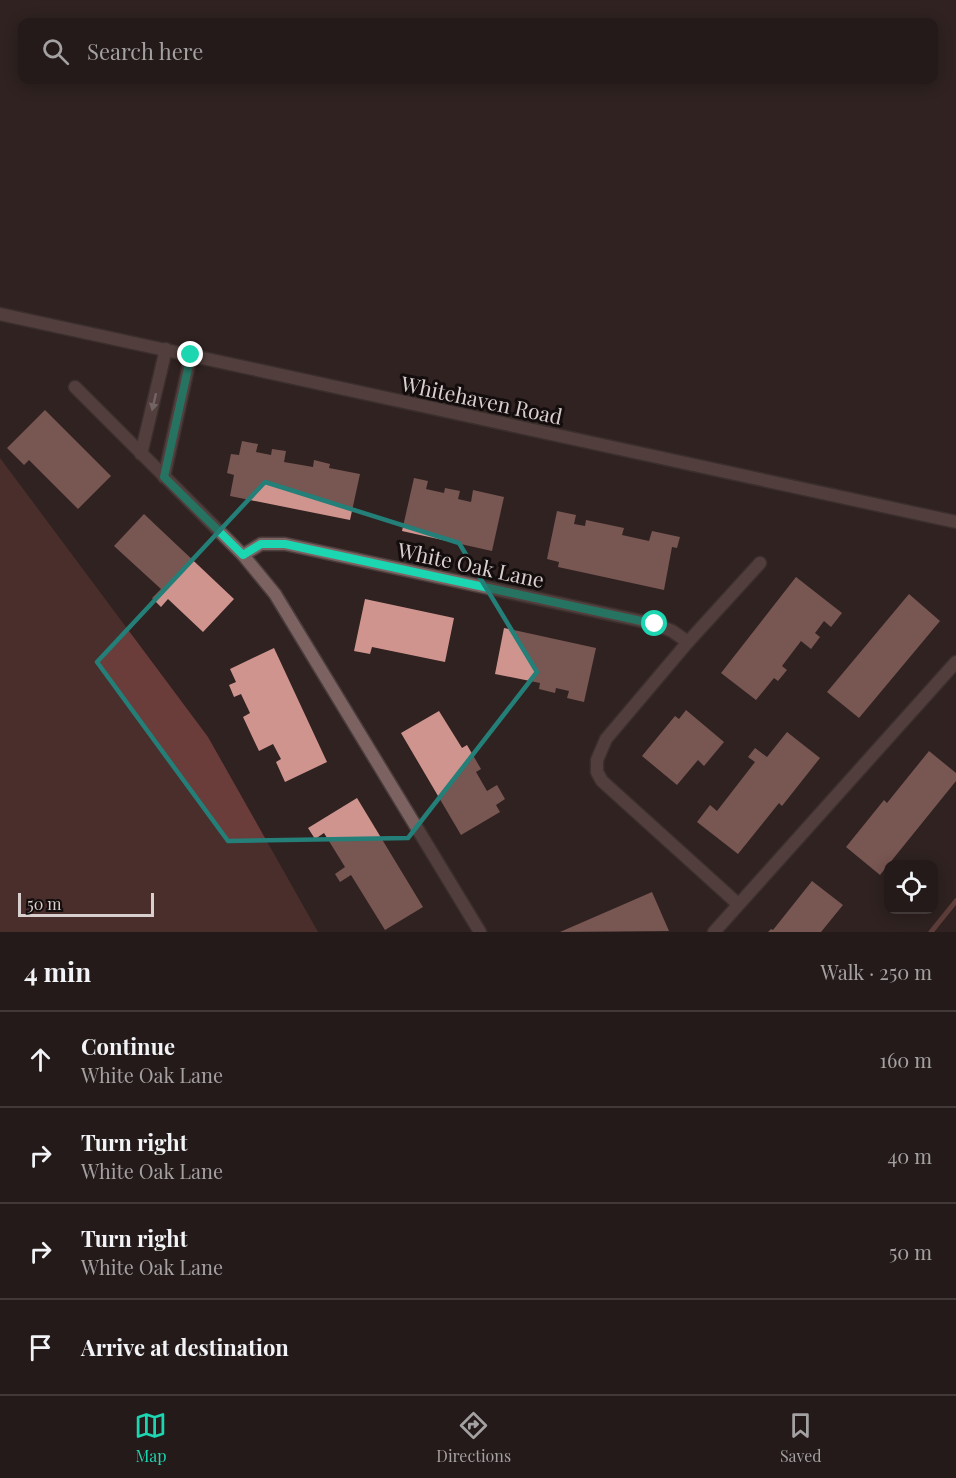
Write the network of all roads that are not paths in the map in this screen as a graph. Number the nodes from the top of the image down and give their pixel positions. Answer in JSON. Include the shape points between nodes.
{"nodes":[{"id":1,"x":0,"y":314,"type":"edge"},
{"id":2,"x":166,"y":349,"type":"junction"},
{"id":3,"x":191,"y":355,"type":"junction"},
{"id":4,"x":75,"y":387,"type":"dead end"},
{"id":5,"x":141,"y":454,"type":"junction"},
{"id":6,"x":164,"y":477,"type":"junction"},
{"id":7,"x":956,"y":522,"type":"edge"},
{"id":8,"x":243,"y":555,"type":"junction"},
{"id":9,"x":759,"y":563,"type":"dead end"},
{"id":10,"x":688,"y":642,"type":"junction"},
{"id":11,"x":956,"y":663,"type":"edge"},
{"id":12,"x":738,"y":904,"type":"junction"},
{"id":13,"x":480,"y":932,"type":"edge"},
{"id":14,"x":714,"y":932,"type":"edge"}],
"edges":[{"from":1,"to":2,"type":"street","name":"Whitehaven Road"},
{"from":2,"to":3,"type":"street","name":"Whitehaven Road"},
{"from":2,"to":5,"type":"street","one_way":true},
{"from":3,"to":6,"type":"street"},
{"from":3,"to":7,"type":"street","name":"Whitehaven Road"},
{"from":4,"to":5,"type":"street"},
{"from":5,"to":6,"type":"street"},
{"from":6,"to":8,"type":"street"},
{"from":8,"to":10,"type":"street","name":"White Oak Lane","via":[[261,544],[285,544],[655,624]]},
{"from":8,"to":13,"type":"street","via":[[275,594]]},
{"from":9,"to":10,"type":"street"},
{"from":10,"to":12,"type":"street","via":[[606,739],[596,767],[603,781]]},
{"from":11,"to":12,"type":"street"},
{"from":12,"to":14,"type":"street"}]}
